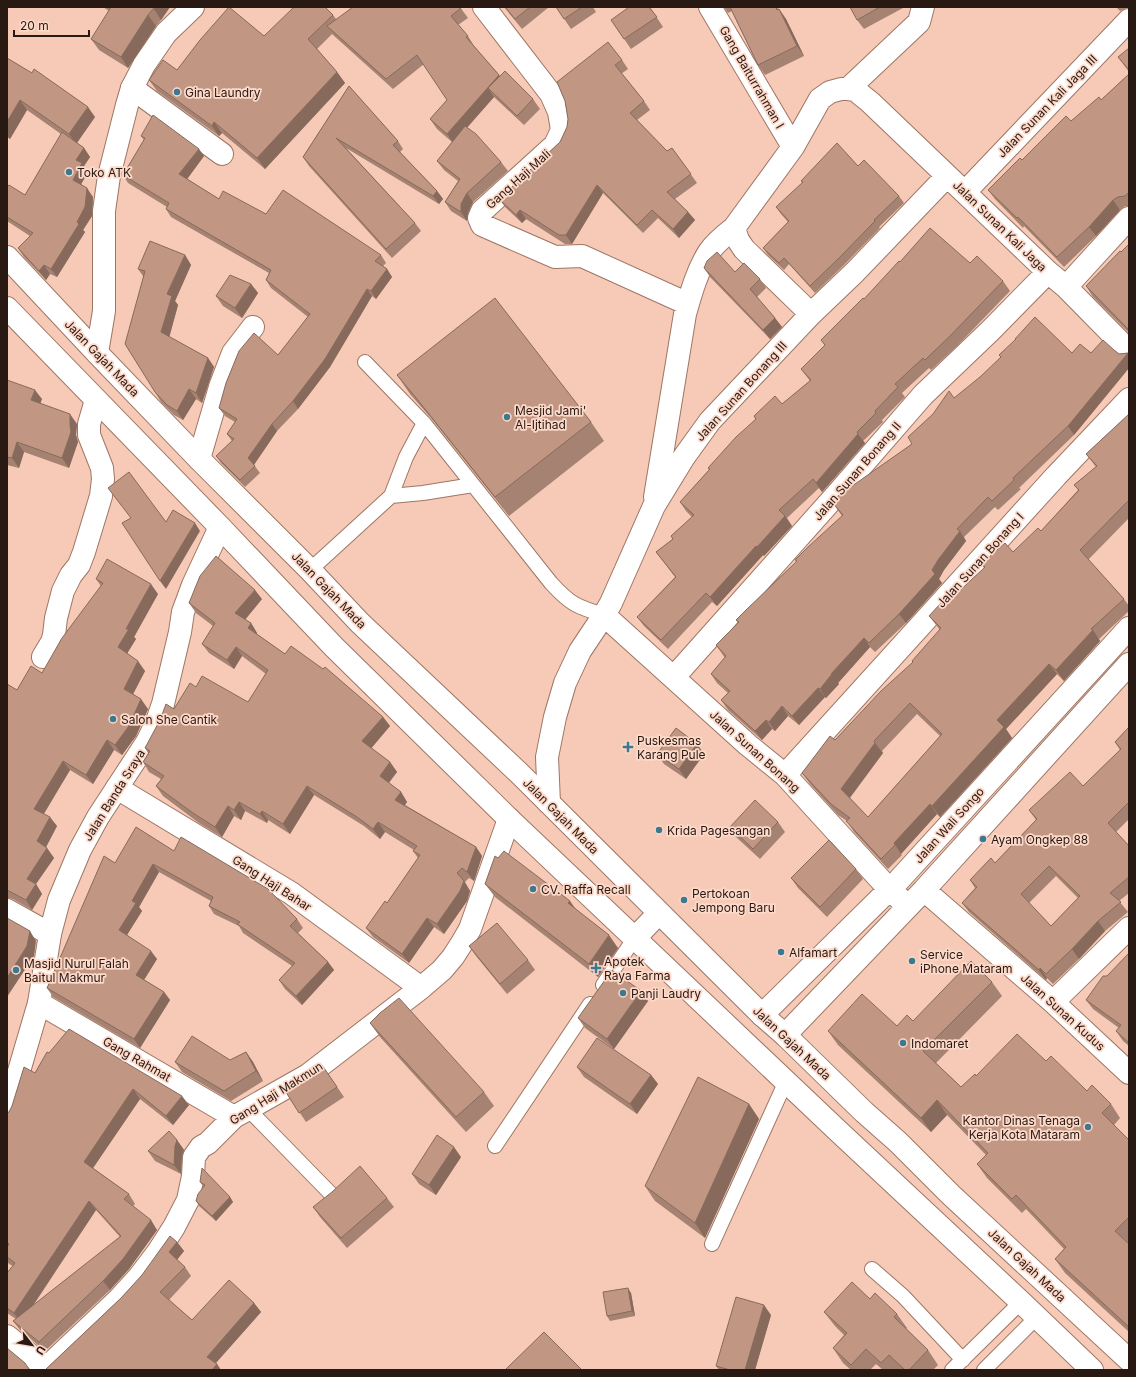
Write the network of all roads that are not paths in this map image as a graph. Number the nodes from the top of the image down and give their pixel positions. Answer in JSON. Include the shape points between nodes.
{"nodes":[{"id":1,"x":192,"y":7,"type":"edge"},
{"id":2,"x":484,"y":7,"type":"edge"},
{"id":3,"x":710,"y":7,"type":"edge"},
{"id":4,"x":923,"y":7,"type":"edge"},
{"id":5,"x":1129,"y":20,"type":"edge"},
{"id":6,"x":132,"y":88,"type":"junction"},
{"id":7,"x":848,"y":89,"type":"junction"},
{"id":8,"x":793,"y":147,"type":"junction"},
{"id":9,"x":222,"y":154,"type":"dead end"},
{"id":10,"x":947,"y":176,"type":"junction"},
{"id":11,"x":965,"y":192,"type":"junction"},
{"id":12,"x":1129,"y":218,"type":"edge"},
{"id":13,"x":734,"y":228,"type":"junction"},
{"id":14,"x":7,"y":257,"type":"edge"},
{"id":15,"x":1048,"y":272,"type":"junction"},
{"id":16,"x":1066,"y":287,"type":"junction"},
{"id":17,"x":688,"y":304,"type":"junction"},
{"id":18,"x":7,"y":308,"type":"edge"},
{"id":19,"x":810,"y":314,"type":"junction"},
{"id":20,"x":253,"y":327,"type":"dead end"},
{"id":21,"x":1129,"y":351,"type":"edge"},
{"id":22,"x":97,"y":353,"type":"junction"},
{"id":23,"x":365,"y":362,"type":"dead end"},
{"id":24,"x":1129,"y":399,"type":"edge"},
{"id":25,"x":96,"y":400,"type":"junction"},
{"id":26,"x":424,"y":422,"type":"junction"},
{"id":27,"x":199,"y":459,"type":"junction"},
{"id":28,"x":473,"y":485,"type":"junction"},
{"id":29,"x":391,"y":496,"type":"junction"},
{"id":30,"x":654,"y":506,"type":"junction"},
{"id":31,"x":220,"y":527,"type":"junction"},
{"id":32,"x":310,"y":570,"type":"junction"},
{"id":33,"x":604,"y":615,"type":"junction"},
{"id":34,"x":360,"y":623,"type":"junction"},
{"id":35,"x":1129,"y":628,"type":"edge"},
{"id":36,"x":334,"y":647,"type":"junction"},
{"id":37,"x":43,"y":657,"type":"dead end"},
{"id":38,"x":1129,"y":664,"type":"edge"},
{"id":39,"x":674,"y":677,"type":"junction"},
{"id":40,"x":785,"y":775,"type":"junction"},
{"id":41,"x":117,"y":788,"type":"junction"},
{"id":42,"x":549,"y":803,"type":"junction"},
{"id":43,"x":509,"y":819,"type":"junction"},
{"id":44,"x":889,"y":889,"type":"junction"},
{"id":45,"x":924,"y":890,"type":"junction"},
{"id":46,"x":908,"y":906,"type":"junction"},
{"id":47,"x":7,"y":910,"type":"edge"},
{"id":48,"x":659,"y":913,"type":"junction"},
{"id":49,"x":1129,"y":928,"type":"edge"},
{"id":50,"x":50,"y":934,"type":"junction"},
{"id":51,"x":634,"y":939,"type":"junction"},
{"id":52,"x":421,"y":988,"type":"junction"},
{"id":53,"x":1053,"y":1002,"type":"junction"},
{"id":54,"x":39,"y":1003,"type":"junction"},
{"id":55,"x":762,"y":1015,"type":"junction"},
{"id":56,"x":784,"y":1035,"type":"junction"},
{"id":57,"x":1129,"y":1073,"type":"edge"},
{"id":58,"x":786,"y":1081,"type":"junction"},
{"id":59,"x":7,"y":1112,"type":"edge"},
{"id":60,"x":241,"y":1113,"type":"junction"},
{"id":61,"x":898,"y":1142,"type":"junction"},
{"id":62,"x":495,"y":1146,"type":"dead end"},
{"id":63,"x":875,"y":1166,"type":"junction"},
{"id":64,"x":332,"y":1196,"type":"edge"},
{"id":65,"x":712,"y":1244,"type":"dead end"},
{"id":66,"x":872,"y":1269,"type":"dead end"},
{"id":67,"x":1021,"y":1302,"type":"junction"},
{"id":68,"x":1036,"y":1318,"type":"junction"},
{"id":69,"x":7,"y":1336,"type":"edge"},
{"id":70,"x":963,"y":1360,"type":"junction"},
{"id":71,"x":1129,"y":1360,"type":"edge"},
{"id":72,"x":990,"y":1368,"type":"edge"},
{"id":73,"x":45,"y":1369,"type":"edge"},
{"id":74,"x":952,"y":1370,"type":"edge"},
{"id":75,"x":1092,"y":1370,"type":"edge"}],
"edges":[{"from":1,"to":6,"type":"street","via":[[162,39]]},
{"from":2,"to":17,"type":"street","name":"Gang Haji Mali","via":[[550,94],[559,112],[562,130],[555,146],[482,211],[479,218],[482,224],[555,257],[582,256]]},
{"from":3,"to":8,"type":"street","name":"Gang Baiturrahman I"},
{"from":4,"to":7,"type":"street","via":[[919,22]]},
{"from":5,"to":11,"type":"street","name":"Jalan Sunan Kali Jaga III"},
{"from":6,"to":9,"type":"street"},
{"from":6,"to":22,"type":"street","via":[[109,176],[104,211],[104,311]]},
{"from":7,"to":8,"type":"street","via":[[830,92],[820,99]]},
{"from":7,"to":10,"type":"street","name":"Jalan Sunan Kali Jaga","via":[[855,90],[870,102]]},
{"from":8,"to":13,"type":"street"},
{"from":10,"to":11,"type":"street","name":"Jalan Sunan Kali Jaga"},
{"from":10,"to":19,"type":"street","name":"Jalan Sunan Bonang III","via":[[855,272]]},
{"from":11,"to":15,"type":"street","name":"Jalan Sunan Kali Jaga"},
{"from":12,"to":16,"type":"street"},
{"from":13,"to":17,"type":"street","via":[[709,252]]},
{"from":13,"to":19,"type":"street","via":[[744,249]]},
{"from":14,"to":22,"type":"street","name":"Jalan Gajah Mada"},
{"from":15,"to":16,"type":"street","name":"Jalan Sunan Kali Jaga"},
{"from":15,"to":39,"type":"street","name":"Jalan Sunan Bonang II","via":[[923,395]]},
{"from":16,"to":21,"type":"street","name":"Jalan Sunan Kali Jaga"},
{"from":17,"to":30,"type":"street"},
{"from":18,"to":25,"type":"street"},
{"from":19,"to":30,"type":"street","name":"Jalan Sunan Bonang III","via":[[710,422],[684,457]]},
{"from":20,"to":27,"type":"street","via":[[233,353]]},
{"from":22,"to":27,"type":"street","name":"Jalan Gajah Mada"},
{"from":23,"to":26,"type":"lane"},
{"from":24,"to":40,"type":"street","name":"Jalan Sunan Bonang I"},
{"from":25,"to":31,"type":"street"},
{"from":25,"to":37,"type":"street","via":[[89,424],[90,435],[102,468],[101,496],[79,565],[63,592],[52,642]]},
{"from":26,"to":28,"type":"lane"},
{"from":26,"to":29,"type":"lane","via":[[406,457]]},
{"from":27,"to":32,"type":"street","name":"Jalan Gajah Mada"},
{"from":28,"to":29,"type":"lane"},
{"from":28,"to":33,"type":"lane","via":[[562,596],[586,610]]},
{"from":29,"to":32,"type":"lane"},
{"from":30,"to":33,"type":"street","name":"Jalan Sunan Bonang III"},
{"from":31,"to":36,"type":"street"},
{"from":31,"to":41,"type":"street","name":"Jalan Banda Sraya","via":[[183,612],[163,704],[156,724]]},
{"from":32,"to":34,"type":"street","name":"Jalan Gajah Mada"},
{"from":33,"to":39,"type":"street","name":"Jalan Sunan Bonang"},
{"from":33,"to":42,"type":"street","name":"Jalan Sunan Bonang III","via":[[580,650],[565,683],[555,717],[547,757]]},
{"from":34,"to":36,"type":"street"},
{"from":34,"to":42,"type":"street","name":"Jalan Gajah Mada"},
{"from":35,"to":44,"type":"street","name":"Jalan Wali Songo"},
{"from":36,"to":43,"type":"street"},
{"from":38,"to":45,"type":"street","name":"Jalan Wali Songo"},
{"from":39,"to":40,"type":"street","name":"Jalan Sunan Bonang"},
{"from":40,"to":44,"type":"street","name":"Jalan Sunan Bonang"},
{"from":41,"to":50,"type":"street","name":"Jalan Banda Sraya","via":[[80,850],[59,900]]},
{"from":41,"to":52,"type":"street","name":"Gang Haji Bahar","via":[[291,893]]},
{"from":42,"to":48,"type":"street","name":"Jalan Gajah Mada"},
{"from":43,"to":51,"type":"street"},
{"from":43,"to":52,"type":"street","name":"Gang Haji Makmun","via":[[470,929],[442,970]]},
{"from":44,"to":46,"type":"street","name":"Jalan Sunan Bonang"},
{"from":44,"to":55,"type":"street","name":"Jalan Wali Songo"},
{"from":45,"to":46,"type":"street","name":"Jalan Wali Songo"},
{"from":45,"to":53,"type":"street","name":"Jalan Sunan Kudus"},
{"from":46,"to":56,"type":"street","name":"Jalan Wali Songo"},
{"from":47,"to":50,"type":"street"},
{"from":48,"to":51,"type":"street"},
{"from":48,"to":55,"type":"street","name":"Jalan Gajah Mada"},
{"from":49,"to":53,"type":"street"},
{"from":50,"to":54,"type":"street","name":"Jalan Banda Sraya"},
{"from":51,"to":58,"type":"street"},
{"from":51,"to":62,"type":"lane"},
{"from":52,"to":60,"type":"street","name":"Gang Haji Makmun","via":[[308,1075]]},
{"from":53,"to":57,"type":"street","name":"Jalan Sunan Kudus"},
{"from":54,"to":59,"type":"street","name":"Jalan Banda Sraya"},
{"from":54,"to":60,"type":"street","name":"Gang Rahmat"},
{"from":55,"to":56,"type":"street","name":"Jalan Gajah Mada"},
{"from":56,"to":61,"type":"street","name":"Jalan Gajah Mada"},
{"from":58,"to":63,"type":"street"},
{"from":58,"to":65,"type":"lane"},
{"from":60,"to":64,"type":"lane"},
{"from":60,"to":73,"type":"street","name":"Gang Haji Makmun","via":[[196,1153],[188,1200],[174,1227],[139,1277]]},
{"from":61,"to":63,"type":"street"},
{"from":61,"to":71,"type":"street","name":"Jalan Gajah Mada","via":[[951,1195]]},
{"from":63,"to":67,"type":"street"},
{"from":66,"to":70,"type":"lane","via":[[908,1302]]},
{"from":67,"to":68,"type":"street"},
{"from":67,"to":70,"type":"lane"},
{"from":68,"to":72,"type":"lane"},
{"from":68,"to":75,"type":"street"},
{"from":69,"to":73,"type":"street"},
{"from":70,"to":74,"type":"lane"}]}
